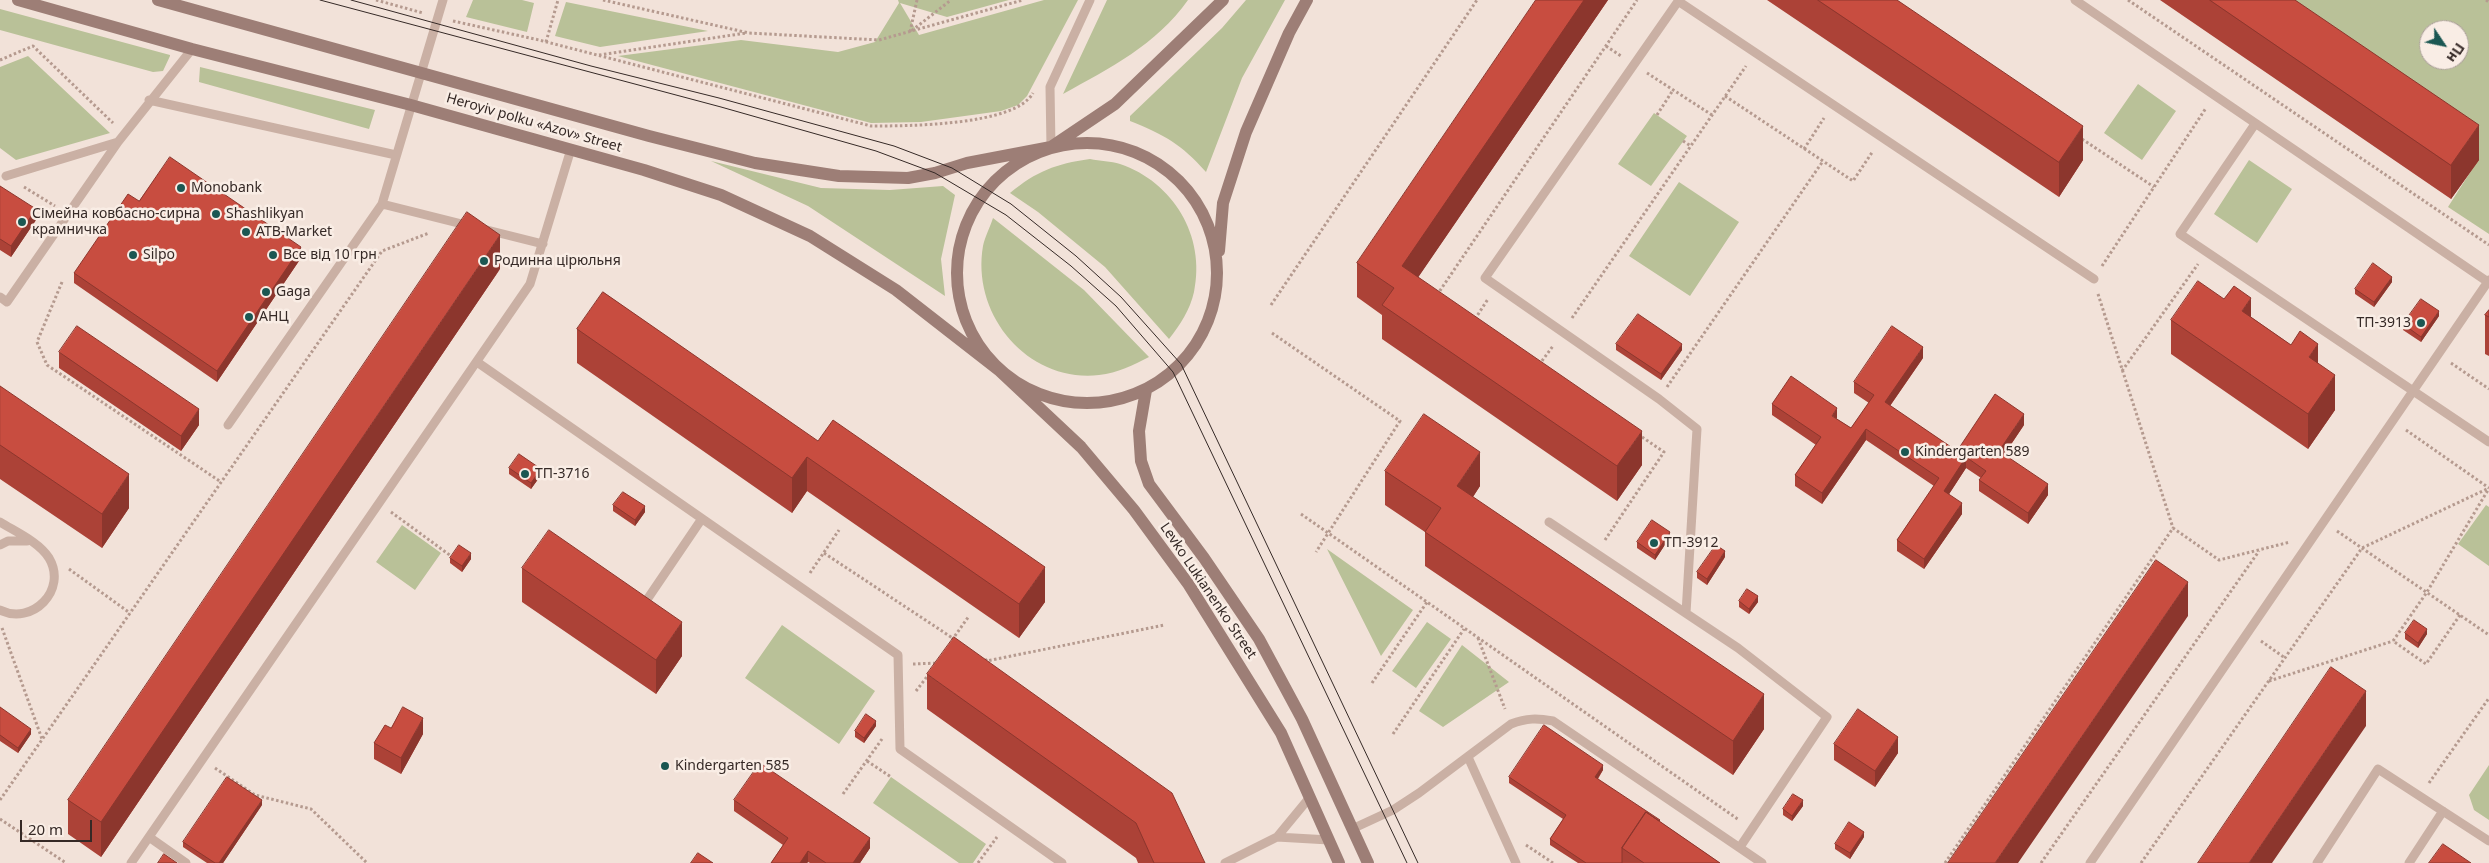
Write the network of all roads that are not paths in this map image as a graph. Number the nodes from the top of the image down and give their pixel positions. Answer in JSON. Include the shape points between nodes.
{"nodes":[{"id":1,"x":18,"y":0,"type":"edge"},
{"id":2,"x":158,"y":0,"type":"edge"},
{"id":3,"x":443,"y":0,"type":"edge"},
{"id":4,"x":1090,"y":0,"type":"edge"},
{"id":5,"x":1223,"y":0,"type":"edge"},
{"id":6,"x":1307,"y":0,"type":"edge"},
{"id":7,"x":2075,"y":0,"type":"edge"},
{"id":8,"x":1678,"y":1,"type":"edge"},
{"id":9,"x":192,"y":49,"type":"junction"},
{"id":10,"x":421,"y":72,"type":"junction"},
{"id":11,"x":149,"y":100,"type":"junction"},
{"id":12,"x":411,"y":104,"type":"junction"},
{"id":13,"x":2255,"y":124,"type":"junction"},
{"id":14,"x":118,"y":142,"type":"junction"},
{"id":15,"x":1051,"y":147,"type":"junction"},
{"id":16,"x":571,"y":149,"type":"junction"},
{"id":17,"x":396,"y":156,"type":"junction"},
{"id":18,"x":6,"y":176,"type":"road end"},
{"id":19,"x":382,"y":204,"type":"junction"},
{"id":20,"x":542,"y":244,"type":"junction"},
{"id":21,"x":1218,"y":268,"type":"junction"},
{"id":22,"x":2094,"y":279,"type":"road end"},
{"id":23,"x":2488,"y":281,"type":"edge"},
{"id":24,"x":0,"y":297,"type":"edge"},
{"id":25,"x":477,"y":362,"type":"junction"},
{"id":26,"x":1000,"y":371,"type":"junction"},
{"id":27,"x":1146,"y":390,"type":"junction"},
{"id":28,"x":2413,"y":391,"type":"junction"},
{"id":29,"x":228,"y":425,"type":"dead end"},
{"id":30,"x":2489,"y":442,"type":"edge"},
{"id":31,"x":701,"y":520,"type":"junction"},
{"id":32,"x":0,"y":522,"type":"edge"},
{"id":33,"x":1549,"y":522,"type":"dead end"},
{"id":34,"x":32,"y":542,"type":"junction"},
{"id":35,"x":0,"y":545,"type":"edge"},
{"id":36,"x":642,"y":607,"type":"edge"},
{"id":37,"x":0,"y":610,"type":"edge"},
{"id":38,"x":1686,"y":613,"type":"junction"},
{"id":39,"x":1468,"y":757,"type":"junction"},
{"id":40,"x":1310,"y":797,"type":"junction"},
{"id":41,"x":2443,"y":811,"type":"junction"},
{"id":42,"x":1352,"y":829,"type":"junction"},
{"id":43,"x":149,"y":837,"type":"junction"},
{"id":44,"x":1277,"y":837,"type":"junction"},
{"id":45,"x":1329,"y":840,"type":"junction"},
{"id":46,"x":2489,"y":841,"type":"edge"},
{"id":47,"x":1740,"y":847,"type":"junction"},
{"id":48,"x":131,"y":863,"type":"edge"},
{"id":49,"x":186,"y":863,"type":"edge"},
{"id":50,"x":1062,"y":863,"type":"edge"},
{"id":51,"x":1226,"y":863,"type":"edge"},
{"id":52,"x":1339,"y":863,"type":"edge"},
{"id":53,"x":1368,"y":863,"type":"edge"},
{"id":54,"x":1516,"y":863,"type":"edge"},
{"id":55,"x":1762,"y":863,"type":"edge"},
{"id":56,"x":2090,"y":863,"type":"edge"},
{"id":57,"x":2317,"y":863,"type":"edge"},
{"id":58,"x":2409,"y":863,"type":"edge"}],
"edges":[{"from":1,"to":9,"type":"main road","name":"Heroyiv polku «Azov» Street"},
{"from":2,"to":10,"type":"main road","name":"Heroyiv polku «Azov» Street"},
{"from":3,"to":10,"type":"lane"},
{"from":4,"to":15,"type":"lane","via":[[1050,87]]},
{"from":5,"to":15,"type":"main road","via":[[1115,104]]},
{"from":6,"to":21,"type":"main road","via":[[1289,32],[1246,132],[1223,203]]},
{"from":7,"to":13,"type":"lane"},
{"from":8,"to":22,"type":"lane"},
{"from":8,"to":38,"type":"lane","via":[[1485,278],[1697,429]]},
{"from":9,"to":11,"type":"lane"},
{"from":9,"to":12,"type":"main road","name":"Heroyiv polku «Azov» Street"},
{"from":10,"to":12,"type":"lane"},
{"from":10,"to":15,"type":"main road","name":"Heroyiv polku «Azov» Street","via":[[755,163],[839,176],[908,178]]},
{"from":11,"to":14,"type":"lane"},
{"from":11,"to":17,"type":"lane"},
{"from":12,"to":16,"type":"main road","name":"Heroyiv polku «Azov» Street"},
{"from":12,"to":17,"type":"lane"},
{"from":13,"to":23,"type":"lane"},
{"from":13,"to":28,"type":"lane","via":[[2180,234]]},
{"from":14,"to":18,"type":"lane"},
{"from":14,"to":24,"type":"lane","via":[[7,302]]},
{"from":15,"to":21,"type":"main road","via":[[1091,142],[1129,148],[1164,167],[1192,194],[1211,230]]},
{"from":15,"to":26,"type":"main road","via":[[1016,163],[986,189],[962,233],[956,270],[960,308],[976,343]]},
{"from":16,"to":20,"type":"lane"},
{"from":16,"to":26,"type":"main road","name":"Heroyiv polku «Azov» Street","via":[[721,195],[810,236],[896,290]]},
{"from":17,"to":19,"type":"lane"},
{"from":19,"to":20,"type":"lane"},
{"from":19,"to":29,"type":"lane"},
{"from":20,"to":25,"type":"lane","via":[[530,284]]},
{"from":21,"to":27,"type":"main road","via":[[1214,303],[1202,336],[1181,364]]},
{"from":23,"to":28,"type":"lane"},
{"from":25,"to":31,"type":"lane"},
{"from":25,"to":43,"type":"lane"},
{"from":26,"to":27,"type":"main road","via":[[1033,392],[1070,403],[1109,402]]},
{"from":26,"to":40,"type":"main road","name":"Levko Lukianenko Street","via":[[1080,446],[1134,510],[1189,585],[1281,734]]},
{"from":27,"to":42,"type":"main road","name":"Levko Lukianenko Street","via":[[1139,431],[1141,460],[1149,484],[1260,639],[1302,719]]},
{"from":28,"to":30,"type":"lane"},
{"from":28,"to":56,"type":"lane"},
{"from":31,"to":36,"type":"lane"},
{"from":31,"to":50,"type":"lane","via":[[898,655],[900,749]]},
{"from":32,"to":34,"type":"lane"},
{"from":33,"to":38,"type":"lane"},
{"from":34,"to":35,"type":"lane","via":[[20,539]]},
{"from":34,"to":37,"type":"lane","via":[[50,559],[54,571],[54,584],[49,596],[31,612],[19,615]]},
{"from":38,"to":47,"type":"lane","via":[[1738,648],[1827,717]]},
{"from":39,"to":42,"type":"lane","via":[[1393,810]]},
{"from":39,"to":47,"type":"lane","via":[[1511,724],[1526,718],[1553,721]]},
{"from":39,"to":54,"type":"lane"},
{"from":40,"to":44,"type":"lane"},
{"from":40,"to":45,"type":"main road","name":"Levko Lukianenko Street"},
{"from":41,"to":46,"type":"lane"},
{"from":41,"to":57,"type":"lane","via":[[2378,769]]},
{"from":41,"to":58,"type":"lane"},
{"from":42,"to":53,"type":"main road","name":"Levko Lukianenko Street"},
{"from":43,"to":48,"type":"lane"},
{"from":43,"to":49,"type":"lane"},
{"from":44,"to":45,"type":"lane"},
{"from":44,"to":51,"type":"lane"},
{"from":45,"to":52,"type":"main road","name":"Levko Lukianenko Street"},
{"from":47,"to":55,"type":"lane"}]}
